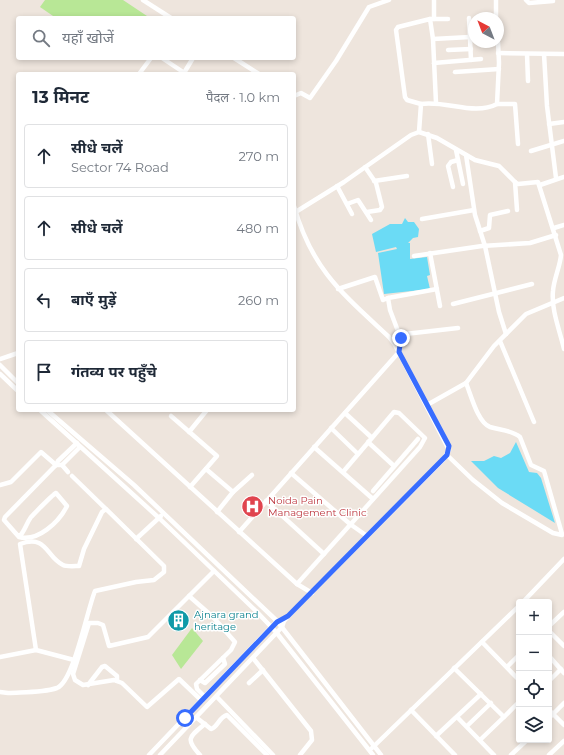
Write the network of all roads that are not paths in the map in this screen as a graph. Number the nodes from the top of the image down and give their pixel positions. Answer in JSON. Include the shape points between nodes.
{"nodes":[{"id":1,"x":143,"y":0,"type":"edge"},
{"id":2,"x":389,"y":0,"type":"edge"},
{"id":3,"x":434,"y":0,"type":"edge"},
{"id":4,"x":496,"y":0,"type":"edge"},
{"id":5,"x":526,"y":0,"type":"edge"},
{"id":6,"x":553,"y":1,"type":"edge"},
{"id":7,"x":496,"y":12,"type":"edge"},
{"id":8,"x":168,"y":16,"type":"edge"},
{"id":9,"x":432,"y":19,"type":"junction"},
{"id":10,"x":448,"y":19,"type":"dead end"},
{"id":11,"x":468,"y":37,"type":"edge"},
{"id":12,"x":433,"y":39,"type":"junction"},
{"id":13,"x":498,"y":48,"type":"edge"},
{"id":14,"x":471,"y":49,"type":"joint"},
{"id":15,"x":448,"y":50,"type":"dead end"},
{"id":16,"x":498,"y":53,"type":"junction"},
{"id":17,"x":527,"y":54,"type":"junction"},
{"id":18,"x":544,"y":54,"type":"junction"},
{"id":19,"x":564,"y":54,"type":"edge"},
{"id":20,"x":481,"y":59,"type":"dead end"},
{"id":21,"x":150,"y":60,"type":"edge"},
{"id":22,"x":165,"y":60,"type":"edge"},
{"id":23,"x":192,"y":60,"type":"edge"},
{"id":24,"x":237,"y":60,"type":"edge"},
{"id":25,"x":471,"y":60,"type":"junction"},
{"id":26,"x":434,"y":63,"type":"junction"},
{"id":27,"x":499,"y":68,"type":"junction"},
{"id":28,"x":140,"y":72,"type":"edge"},
{"id":29,"x":183,"y":72,"type":"edge"},
{"id":30,"x":186,"y":72,"type":"edge"},
{"id":31,"x":256,"y":72,"type":"edge"},
{"id":32,"x":455,"y":72,"type":"dead end"},
{"id":33,"x":528,"y":80,"type":"dead end"},
{"id":34,"x":296,"y":95,"type":"edge"},
{"id":35,"x":436,"y":103,"type":"junction"},
{"id":36,"x":421,"y":104,"type":"junction"},
{"id":37,"x":498,"y":104,"type":"junction"},
{"id":38,"x":564,"y":122,"type":"edge"},
{"id":39,"x":550,"y":124,"type":"junction"},
{"id":40,"x":419,"y":132,"type":"junction"},
{"id":41,"x":428,"y":134,"type":"junction"},
{"id":42,"x":564,"y":142,"type":"edge"},
{"id":43,"x":518,"y":144,"type":"dead end"},
{"id":44,"x":553,"y":145,"type":"junction"},
{"id":45,"x":456,"y":150,"type":"junction"},
{"id":46,"x":531,"y":151,"type":"dead end"},
{"id":47,"x":466,"y":156,"type":"junction"},
{"id":48,"x":458,"y":160,"type":"junction"},
{"id":49,"x":432,"y":164,"type":"dead end"},
{"id":50,"x":365,"y":167,"type":"junction"},
{"id":51,"x":407,"y":176,"type":"dead end"},
{"id":52,"x":564,"y":177,"type":"edge"},
{"id":53,"x":556,"y":178,"type":"junction"},
{"id":54,"x":374,"y":181,"type":"junction"},
{"id":55,"x":515,"y":182,"type":"junction"},
{"id":56,"x":463,"y":184,"type":"dead end"},
{"id":57,"x":540,"y":185,"type":"junction"},
{"id":58,"x":337,"y":186,"type":"junction"},
{"id":59,"x":452,"y":187,"type":"dead end"},
{"id":60,"x":347,"y":204,"type":"junction"},
{"id":61,"x":474,"y":210,"type":"junction"},
{"id":62,"x":517,"y":210,"type":"dead end"},
{"id":63,"x":508,"y":211,"type":"dead end"},
{"id":64,"x":296,"y":212,"type":"edge"},
{"id":65,"x":368,"y":212,"type":"junction"},
{"id":66,"x":352,"y":214,"type":"dead end"},
{"id":67,"x":296,"y":215,"type":"edge"},
{"id":68,"x":422,"y":219,"type":"dead end"},
{"id":69,"x":371,"y":220,"type":"dead end"},
{"id":70,"x":564,"y":225,"type":"edge"},
{"id":71,"x":554,"y":228,"type":"junction"},
{"id":72,"x":480,"y":231,"type":"junction"},
{"id":73,"x":556,"y":235,"type":"junction"},
{"id":74,"x":485,"y":246,"type":"junction"},
{"id":75,"x":430,"y":253,"type":"junction"},
{"id":76,"x":414,"y":256,"type":"dead end"},
{"id":77,"x":560,"y":263,"type":"junction"},
{"id":78,"x":564,"y":267,"type":"edge"},
{"id":79,"x":532,"y":284,"type":"dead end"},
{"id":80,"x":338,"y":289,"type":"junction"},
{"id":81,"x":437,"y":289,"type":"junction"},
{"id":82,"x":494,"y":293,"type":"junction"},
{"id":83,"x":388,"y":298,"type":"junction"},
{"id":84,"x":564,"y":298,"type":"edge"},
{"id":85,"x":553,"y":302,"type":"junction"},
{"id":86,"x":453,"y":304,"type":"dead end"},
{"id":87,"x":440,"y":306,"type":"dead end"},
{"id":88,"x":458,"y":328,"type":"dead end"},
{"id":89,"x":506,"y":334,"type":"junction"},
{"id":90,"x":401,"y":338,"type":"junction"},
{"id":91,"x":500,"y":341,"type":"junction"},
{"id":92,"x":564,"y":349,"type":"edge"},
{"id":93,"x":399,"y":352,"type":"junction"},
{"id":94,"x":16,"y":354,"type":"edge"},
{"id":95,"x":0,"y":359,"type":"edge"},
{"id":96,"x":0,"y":365,"type":"edge"},
{"id":97,"x":0,"y":374,"type":"edge"},
{"id":98,"x":16,"y":382,"type":"edge"},
{"id":99,"x":466,"y":383,"type":"junction"},
{"id":100,"x":16,"y":389,"type":"edge"},
{"id":101,"x":427,"y":406,"type":"junction"},
{"id":102,"x":42,"y":412,"type":"edge"},
{"id":103,"x":50,"y":412,"type":"edge"},
{"id":104,"x":108,"y":412,"type":"edge"},
{"id":105,"x":205,"y":412,"type":"edge"},
{"id":106,"x":345,"y":413,"type":"junction"},
{"id":107,"x":171,"y":416,"type":"dead end"},
{"id":108,"x":534,"y":422,"type":"dead end"},
{"id":109,"x":331,"y":428,"type":"junction"},
{"id":110,"x":189,"y":432,"type":"junction"},
{"id":111,"x":418,"y":439,"type":"dead end"},
{"id":112,"x":369,"y":440,"type":"junction"},
{"id":113,"x":78,"y":445,"type":"junction"},
{"id":114,"x":314,"y":448,"type":"junction"},
{"id":115,"x":358,"y":454,"type":"junction"},
{"id":116,"x":447,"y":455,"type":"junction"},
{"id":117,"x":59,"y":465,"type":"junction"},
{"id":118,"x":395,"y":466,"type":"junction"},
{"id":119,"x":206,"y":469,"type":"junction"},
{"id":120,"x":400,"y":470,"type":"junction"},
{"id":121,"x":291,"y":472,"type":"junction"},
{"id":122,"x":342,"y":472,"type":"junction"},
{"id":123,"x":252,"y":475,"type":"dead end"},
{"id":124,"x":0,"y":485,"type":"edge"},
{"id":125,"x":190,"y":486,"type":"junction"},
{"id":126,"x":372,"y":491,"type":"dead end"},
{"id":127,"x":233,"y":492,"type":"junction"},
{"id":128,"x":373,"y":500,"type":"junction"},
{"id":129,"x":266,"y":501,"type":"junction"},
{"id":130,"x":106,"y":509,"type":"junction"},
{"id":131,"x":218,"y":512,"type":"junction"},
{"id":132,"x":163,"y":513,"type":"junction"},
{"id":133,"x":159,"y":518,"type":"junction"},
{"id":134,"x":350,"y":524,"type":"junction"},
{"id":135,"x":239,"y":532,"type":"junction"},
{"id":136,"x":563,"y":535,"type":"edge"},
{"id":137,"x":367,"y":536,"type":"junction"},
{"id":138,"x":19,"y":537,"type":"junction"},
{"id":139,"x":136,"y":539,"type":"junction"},
{"id":140,"x":324,"y":554,"type":"junction"},
{"id":141,"x":564,"y":559,"type":"edge"},
{"id":142,"x":559,"y":565,"type":"junction"},
{"id":143,"x":563,"y":570,"type":"edge"},
{"id":144,"x":214,"y":571,"type":"junction"},
{"id":145,"x":296,"y":584,"type":"junction"},
{"id":146,"x":312,"y":593,"type":"junction"},
{"id":147,"x":189,"y":596,"type":"junction"},
{"id":148,"x":526,"y":599,"type":"edge"},
{"id":149,"x":516,"y":609,"type":"edge"},
{"id":150,"x":564,"y":612,"type":"edge"},
{"id":151,"x":288,"y":616,"type":"junction"},
{"id":152,"x":277,"y":622,"type":"junction"},
{"id":153,"x":552,"y":623,"type":"edge"},
{"id":154,"x":282,"y":627,"type":"junction"},
{"id":155,"x":272,"y":628,"type":"junction"},
{"id":156,"x":276,"y":632,"type":"junction"},
{"id":157,"x":552,"y":634,"type":"edge"},
{"id":158,"x":482,"y":642,"type":"junction"},
{"id":159,"x":564,"y":646,"type":"edge"},
{"id":160,"x":36,"y":650,"type":"junction"},
{"id":161,"x":0,"y":657,"type":"edge"},
{"id":162,"x":253,"y":658,"type":"junction"},
{"id":163,"x":516,"y":658,"type":"edge"},
{"id":164,"x":552,"y":659,"type":"edge"},
{"id":165,"x":74,"y":660,"type":"junction"},
{"id":166,"x":507,"y":667,"type":"junction"},
{"id":167,"x":454,"y":668,"type":"junction"},
{"id":168,"x":263,"y":670,"type":"junction"},
{"id":169,"x":562,"y":671,"type":"edge"},
{"id":170,"x":516,"y":677,"type":"edge"},
{"id":171,"x":552,"y":679,"type":"edge"},
{"id":172,"x":117,"y":681,"type":"junction"},
{"id":173,"x":249,"y":683,"type":"dead end"},
{"id":174,"x":88,"y":685,"type":"junction"},
{"id":175,"x":195,"y":691,"type":"junction"},
{"id":176,"x":0,"y":692,"type":"edge"},
{"id":177,"x":481,"y":694,"type":"junction"},
{"id":178,"x":217,"y":697,"type":"junction"},
{"id":179,"x":204,"y":699,"type":"junction"},
{"id":180,"x":491,"y":703,"type":"junction"},
{"id":181,"x":564,"y":703,"type":"edge"},
{"id":182,"x":516,"y":705,"type":"edge"},
{"id":183,"x":411,"y":710,"type":"junction"},
{"id":184,"x":552,"y":712,"type":"edge"},
{"id":185,"x":504,"y":716,"type":"junction"},
{"id":186,"x":552,"y":716,"type":"edge"},
{"id":187,"x":457,"y":717,"type":"junction"},
{"id":188,"x":197,"y":718,"type":"junction"},
{"id":189,"x":205,"y":724,"type":"junction"},
{"id":190,"x":564,"y":725,"type":"edge"},
{"id":191,"x":467,"y":726,"type":"junction"},
{"id":192,"x":436,"y":736,"type":"junction"},
{"id":193,"x":480,"y":740,"type":"junction"},
{"id":194,"x":564,"y":741,"type":"edge"},
{"id":195,"x":524,"y":743,"type":"edge"},
{"id":196,"x":374,"y":746,"type":"junction"},
{"id":197,"x":370,"y":750,"type":"junction"},
{"id":198,"x":552,"y":754,"type":"edge"},
{"id":199,"x":149,"y":755,"type":"edge"},
{"id":200,"x":160,"y":755,"type":"edge"},
{"id":201,"x":200,"y":755,"type":"edge"},
{"id":202,"x":267,"y":755,"type":"edge"},
{"id":203,"x":273,"y":755,"type":"edge"},
{"id":204,"x":300,"y":755,"type":"edge"},
{"id":205,"x":373,"y":755,"type":"edge"},
{"id":206,"x":381,"y":755,"type":"edge"},
{"id":207,"x":455,"y":755,"type":"edge"},
{"id":208,"x":494,"y":755,"type":"edge"},
{"id":209,"x":512,"y":755,"type":"edge"}],
"edges":[{"from":1,"to":8,"type":"street"},
{"from":2,"to":34,"type":"street","via":[[369,7],[310,98],[301,93]]},
{"from":3,"to":9,"type":"street"},
{"from":4,"to":7,"type":"street"},
{"from":5,"to":6,"type":"street","via":[[529,3]]},
{"from":9,"to":10,"type":"street"},
{"from":9,"to":12,"type":"street"},
{"from":9,"to":36,"type":"street","via":[[396,30],[405,97]]},
{"from":11,"to":12,"type":"street"},
{"from":12,"to":26,"type":"street"},
{"from":13,"to":16,"type":"street"},
{"from":14,"to":15,"type":"street"},
{"from":14,"to":25,"type":"street"},
{"from":16,"to":17,"type":"street"},
{"from":16,"to":27,"type":"street"},
{"from":17,"to":18,"type":"street"},
{"from":17,"to":33,"type":"street"},
{"from":18,"to":19,"type":"street"},
{"from":18,"to":39,"type":"street"},
{"from":20,"to":25,"type":"street"},
{"from":21,"to":28,"type":"street"},
{"from":22,"to":29,"type":"street"},
{"from":23,"to":30,"type":"street"},
{"from":24,"to":31,"type":"street"},
{"from":25,"to":26,"type":"street"},
{"from":26,"to":35,"type":"street"},
{"from":27,"to":32,"type":"street"},
{"from":27,"to":37,"type":"street"},
{"from":35,"to":36,"type":"street"},
{"from":35,"to":37,"type":"street","via":[[473,108]]},
{"from":36,"to":40,"type":"street"},
{"from":37,"to":43,"type":"street","via":[[515,104]]},
{"from":38,"to":39,"type":"street"},
{"from":39,"to":44,"type":"street"},
{"from":40,"to":41,"type":"street"},
{"from":40,"to":50,"type":"street"},
{"from":41,"to":45,"type":"street"},
{"from":41,"to":49,"type":"street"},
{"from":42,"to":44,"type":"street"},
{"from":44,"to":46,"type":"street"},
{"from":44,"to":53,"type":"street"},
{"from":45,"to":47,"type":"street"},
{"from":45,"to":48,"type":"street"},
{"from":47,"to":55,"type":"street","via":[[499,166]]},
{"from":47,"to":61,"type":"street"},
{"from":48,"to":56,"type":"street"},
{"from":48,"to":59,"type":"street","via":[[448,166]]},
{"from":50,"to":54,"type":"street"},
{"from":50,"to":58,"type":"street"},
{"from":51,"to":54,"type":"street"},
{"from":52,"to":53,"type":"street"},
{"from":53,"to":57,"type":"street"},
{"from":54,"to":65,"type":"street","via":[[381,209]]},
{"from":55,"to":57,"type":"street","via":[[518,184],[535,181]]},
{"from":55,"to":62,"type":"street"},
{"from":57,"to":71,"type":"street","via":[[544,204]]},
{"from":58,"to":60,"type":"street"},
{"from":58,"to":64,"type":"street"},
{"from":60,"to":65,"type":"street","via":[[358,200]]},
{"from":60,"to":66,"type":"street"},
{"from":61,"to":68,"type":"street"},
{"from":61,"to":72,"type":"street"},
{"from":63,"to":72,"type":"street","via":[[490,215],[489,228]]},
{"from":65,"to":69,"type":"street"},
{"from":67,"to":80,"type":"street","via":[[317,261]]},
{"from":70,"to":71,"type":"street"},
{"from":71,"to":73,"type":"street"},
{"from":72,"to":74,"type":"street"},
{"from":73,"to":74,"type":"street","via":[[530,243]]},
{"from":73,"to":77,"type":"street","via":[[561,255]]},
{"from":74,"to":75,"type":"street"},
{"from":74,"to":82,"type":"street"},
{"from":75,"to":76,"type":"street"},
{"from":75,"to":81,"type":"street"},
{"from":77,"to":78,"type":"street"},
{"from":77,"to":85,"type":"street","via":[[554,282]]},
{"from":79,"to":82,"type":"street"},
{"from":80,"to":83,"type":"street","via":[[375,277],[383,300]]},
{"from":80,"to":93,"type":"street","via":[[389,337]]},
{"from":81,"to":83,"type":"street"},
{"from":81,"to":87,"type":"street"},
{"from":82,"to":86,"type":"street"},
{"from":82,"to":89,"type":"street"},
{"from":83,"to":90,"type":"street"},
{"from":84,"to":85,"type":"street"},
{"from":85,"to":89,"type":"street","via":[[526,314]]},
{"from":85,"to":92,"type":"street"},
{"from":88,"to":90,"type":"street","via":[[404,334]]},
{"from":89,"to":91,"type":"street"},
{"from":90,"to":93,"type":"street"},
{"from":91,"to":99,"type":"street","via":[[482,360]]},
{"from":91,"to":108,"type":"street"},
{"from":93,"to":101,"type":"street"},
{"from":93,"to":106,"type":"street"},
{"from":94,"to":95,"type":"street"},
{"from":96,"to":98,"type":"street"},
{"from":97,"to":100,"type":"street"},
{"from":99,"to":101,"type":"street"},
{"from":99,"to":136,"type":"street","via":[[481,421],[490,427],[520,437],[531,464],[544,471]]},
{"from":101,"to":116,"type":"street","via":[[449,446]]},
{"from":102,"to":113,"type":"street"},
{"from":103,"to":132,"type":"street"},
{"from":104,"to":125,"type":"street"},
{"from":105,"to":110,"type":"street"},
{"from":106,"to":109,"type":"street"},
{"from":106,"to":112,"type":"street"},
{"from":107,"to":110,"type":"street"},
{"from":109,"to":114,"type":"street"},
{"from":109,"to":115,"type":"street"},
{"from":110,"to":119,"type":"street","via":[[217,456]]},
{"from":111,"to":118,"type":"street"},
{"from":112,"to":115,"type":"street"},
{"from":112,"to":118,"type":"street"},
{"from":112,"to":120,"type":"street","via":[[396,412],[425,438]]},
{"from":113,"to":117,"type":"street","via":[[58,461]]},
{"from":113,"to":133,"type":"street"},
{"from":114,"to":121,"type":"street"},
{"from":114,"to":122,"type":"street"},
{"from":115,"to":122,"type":"street"},
{"from":116,"to":136,"type":"street","via":[[472,480],[502,502],[553,533]]},
{"from":116,"to":137,"type":"street"},
{"from":117,"to":124,"type":"street","via":[[41,452],[11,482]]},
{"from":117,"to":130,"type":"street"},
{"from":117,"to":138,"type":"street","via":[[5,517],[6,523]]},
{"from":118,"to":120,"type":"street"},
{"from":118,"to":126,"type":"street"},
{"from":119,"to":125,"type":"street"},
{"from":119,"to":127,"type":"street"},
{"from":120,"to":128,"type":"street"},
{"from":121,"to":129,"type":"street"},
{"from":121,"to":134,"type":"street"},
{"from":122,"to":128,"type":"street"},
{"from":123,"to":127,"type":"street"},
{"from":125,"to":131,"type":"street"},
{"from":127,"to":131,"type":"street"},
{"from":128,"to":134,"type":"street"},
{"from":129,"to":135,"type":"street"},
{"from":129,"to":140,"type":"street"},
{"from":130,"to":139,"type":"street"},
{"from":130,"to":160,"type":"street","via":[[102,512],[84,549],[79,566],[63,565],[41,543],[20,544]]},
{"from":131,"to":135,"type":"street"},
{"from":132,"to":133,"type":"street"},
{"from":132,"to":152,"type":"street"},
{"from":133,"to":139,"type":"street"},
{"from":133,"to":144,"type":"street"},
{"from":134,"to":137,"type":"street"},
{"from":134,"to":140,"type":"street"},
{"from":135,"to":145,"type":"street"},
{"from":137,"to":146,"type":"street"},
{"from":138,"to":138,"type":"street","via":[[31,517],[49,498],[54,494],[59,495],[67,506],[58,519],[43,532],[30,538]]},
{"from":139,"to":165,"type":"street","via":[[164,566],[164,572],[154,580],[95,591]]},
{"from":140,"to":145,"type":"street"},
{"from":141,"to":142,"type":"street"},
{"from":142,"to":143,"type":"street"},
{"from":142,"to":148,"type":"street"},
{"from":144,"to":147,"type":"street"},
{"from":144,"to":155,"type":"street"},
{"from":145,"to":146,"type":"street"},
{"from":146,"to":151,"type":"street"},
{"from":147,"to":174,"type":"street","via":[[148,637],[109,646],[102,625],[98,622],[89,624],[73,674],[75,680]]},
{"from":147,"to":175,"type":"street","via":[[234,638],[235,645],[223,658],[225,664],[206,683],[200,680]]},
{"from":149,"to":158,"type":"street"},
{"from":150,"to":153,"type":"street"},
{"from":151,"to":152,"type":"street"},
{"from":151,"to":154,"type":"street"},
{"from":152,"to":154,"type":"street"},
{"from":152,"to":155,"type":"street"},
{"from":154,"to":156,"type":"street"},
{"from":154,"to":196,"type":"street"},
{"from":155,"to":156,"type":"street"},
{"from":155,"to":179,"type":"street"},
{"from":156,"to":162,"type":"street"},
{"from":156,"to":197,"type":"street"},
{"from":157,"to":159,"type":"street"},
{"from":158,"to":166,"type":"street"},
{"from":158,"to":167,"type":"street"},
{"from":160,"to":161,"type":"street"},
{"from":160,"to":165,"type":"street"},
{"from":162,"to":168,"type":"street"},
{"from":162,"to":178,"type":"street"},
{"from":163,"to":166,"type":"street"},
{"from":164,"to":169,"type":"street"},
{"from":165,"to":176,"type":"street","via":[[65,680],[58,687]]},
{"from":166,"to":170,"type":"street"},
{"from":167,"to":177,"type":"street"},
{"from":167,"to":183,"type":"street"},
{"from":168,"to":173,"type":"street"},
{"from":168,"to":204,"type":"street","via":[[311,731],[312,740]]},
{"from":169,"to":171,"type":"street"},
{"from":172,"to":174,"type":"street"},
{"from":172,"to":174,"type":"street","via":[[117,676],[105,666]]},
{"from":172,"to":175,"type":"street","via":[[148,707],[178,679]]},
{"from":175,"to":179,"type":"street"},
{"from":177,"to":180,"type":"street"},
{"from":177,"to":187,"type":"street"},
{"from":178,"to":188,"type":"street"},
{"from":178,"to":203,"type":"street"},
{"from":179,"to":199,"type":"street"},
{"from":180,"to":185,"type":"street"},
{"from":180,"to":191,"type":"street"},
{"from":181,"to":184,"type":"street"},
{"from":182,"to":185,"type":"street"},
{"from":183,"to":192,"type":"street"},
{"from":183,"to":196,"type":"street"},
{"from":185,"to":193,"type":"street"},
{"from":186,"to":190,"type":"street"},
{"from":187,"to":191,"type":"street"},
{"from":187,"to":192,"type":"street"},
{"from":188,"to":189,"type":"street"},
{"from":188,"to":200,"type":"street"},
{"from":189,"to":201,"type":"street","via":[[190,738],[190,742]]},
{"from":189,"to":202,"type":"street","via":[[211,729],[214,728],[227,715]]},
{"from":191,"to":193,"type":"street"},
{"from":192,"to":207,"type":"street"},
{"from":193,"to":208,"type":"street"},
{"from":194,"to":198,"type":"street"},
{"from":195,"to":209,"type":"street"},
{"from":196,"to":197,"type":"street"},
{"from":196,"to":206,"type":"street"},
{"from":197,"to":205,"type":"street"}]}
